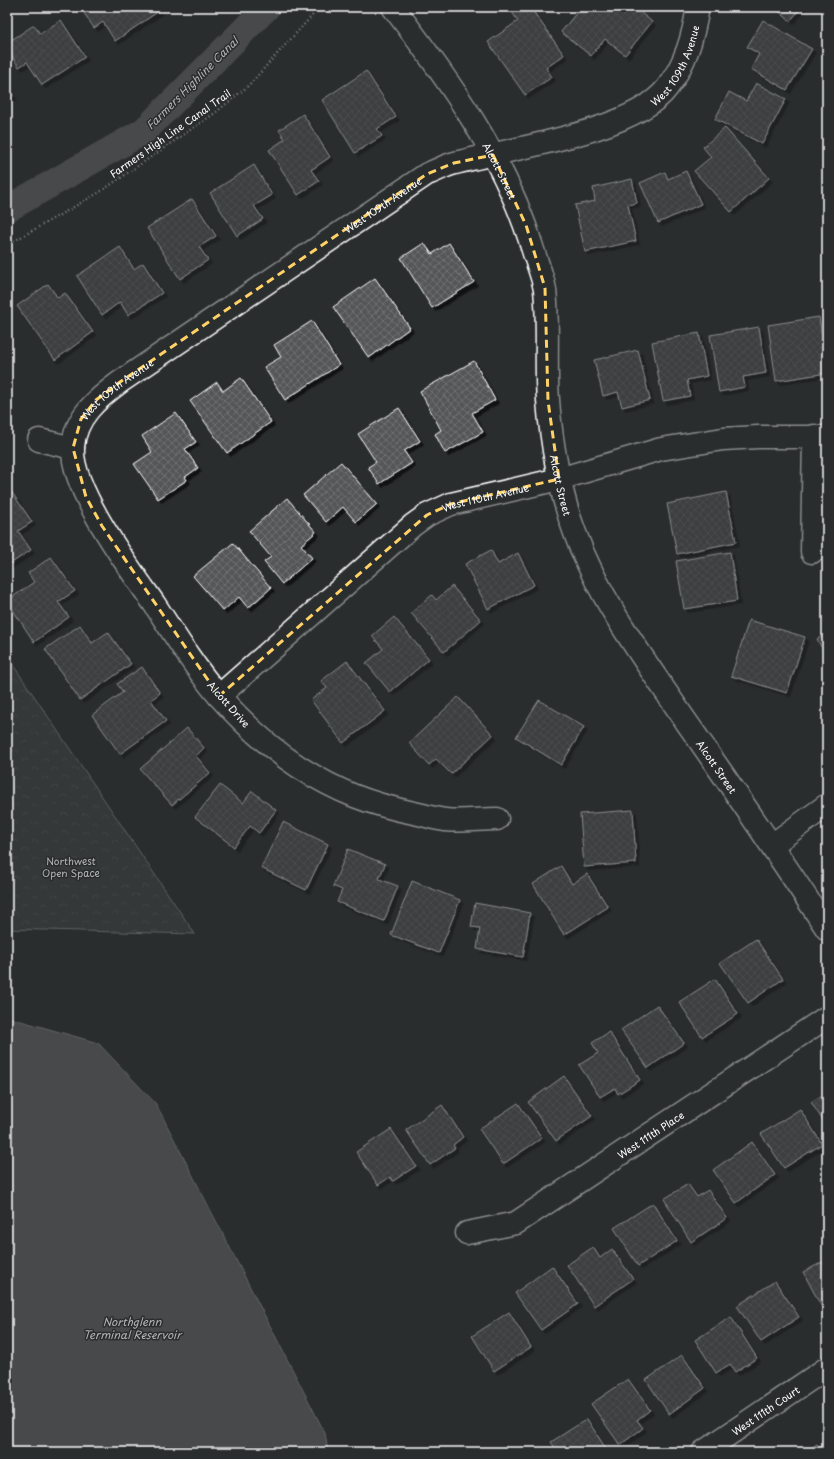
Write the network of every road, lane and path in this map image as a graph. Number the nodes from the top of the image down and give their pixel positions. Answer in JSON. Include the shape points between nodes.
{"nodes":[{"id":1,"x":320,"y":7,"type":"edge"},
{"id":2,"x":393,"y":7,"type":"edge"},
{"id":3,"x":698,"y":7,"type":"edge"},
{"id":4,"x":493,"y":155,"type":"junction"},
{"id":5,"x":7,"y":245,"type":"edge"},
{"id":6,"x":820,"y":436,"type":"edge"},
{"id":7,"x":39,"y":440,"type":"dead end"},
{"id":8,"x":73,"y":448,"type":"junction"},
{"id":9,"x":560,"y":479,"type":"junction"},
{"id":10,"x":812,"y":552,"type":"dead end"},
{"id":11,"x":219,"y":696,"type":"junction"},
{"id":12,"x":827,"y":805,"type":"edge"},
{"id":13,"x":497,"y":819,"type":"dead end"},
{"id":14,"x":772,"y":845,"type":"junction"},
{"id":15,"x":827,"y":929,"type":"edge"},
{"id":16,"x":827,"y":1017,"type":"edge"},
{"id":17,"x":467,"y":1233,"type":"dead end"},
{"id":18,"x":827,"y":1368,"type":"edge"},
{"id":19,"x":703,"y":1452,"type":"edge"}],
"edges":[{"from":1,"to":5,"type":"path","name":"Farmers High Line Canal Trail","via":[[248,86],[215,113],[100,192]]},
{"from":2,"to":4,"type":"street","name":"Alcott Street","via":[[458,96]]},
{"from":3,"to":4,"type":"street","name":"West 109th Avenue","via":[[687,56],[667,89],[650,104],[618,121],[592,130]]},
{"from":4,"to":8,"type":"street","name":"West 109th Avenue","via":[[454,163],[427,174],[120,382],[96,400],[81,419]]},
{"from":4,"to":9,"type":"street","name":"Alcott Street","via":[[526,225],[545,288],[548,401]]},
{"from":6,"to":9,"type":"street","name":"West 110th Avenue","via":[[723,439],[661,449]]},
{"from":6,"to":10,"type":"street","name":"West 110th Avenue"},
{"from":7,"to":8,"type":"street"},
{"from":8,"to":11,"type":"street","name":"Alcott Drive","via":[[86,497],[102,526],[189,656]]},
{"from":9,"to":11,"type":"street","name":"West 110th Avenue","via":[[451,504],[427,515]]},
{"from":9,"to":14,"type":"street","name":"Alcott Street","via":[[574,533],[596,578],[634,644]]},
{"from":11,"to":13,"type":"street","name":"Alcott Drive","via":[[256,734],[298,767],[342,792],[377,805],[445,820]]},
{"from":12,"to":14,"type":"street"},
{"from":14,"to":15,"type":"street","name":"Alcott Street"},
{"from":16,"to":17,"type":"street","name":"West 111th Place","via":[[516,1223]]},
{"from":18,"to":19,"type":"street","name":"West 111th Court"}]}
